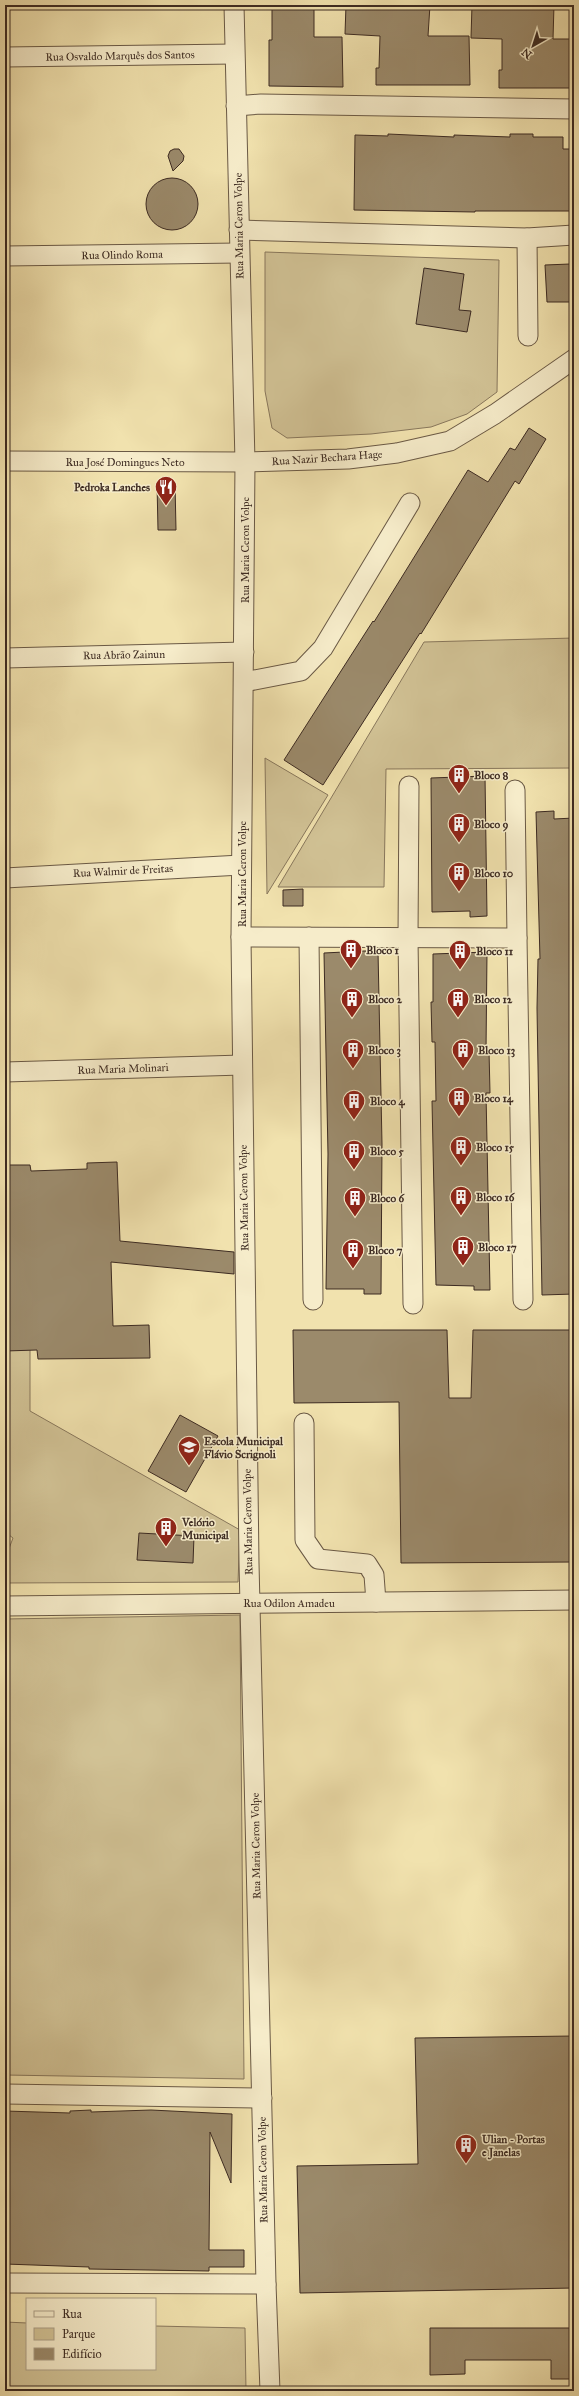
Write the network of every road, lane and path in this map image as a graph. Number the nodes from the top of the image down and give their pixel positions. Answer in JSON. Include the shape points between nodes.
{"nodes":[{"id":1,"x":234,"y":5,"type":"edge"},
{"id":2,"x":234,"y":54,"type":"junction"},
{"id":3,"x":5,"y":57,"type":"edge"},
{"id":4,"x":236,"y":106,"type":"junction"},
{"id":5,"x":574,"y":109,"type":"edge"},
{"id":6,"x":239,"y":230,"type":"junction"},
{"id":7,"x":574,"y":235,"type":"edge"},
{"id":8,"x":527,"y":238,"type":"junction"},
{"id":9,"x":239,"y":254,"type":"junction"},
{"id":10,"x":5,"y":256,"type":"edge"},
{"id":11,"x":528,"y":336,"type":"dead end"},
{"id":12,"x":574,"y":359,"type":"edge"},
{"id":13,"x":5,"y":461,"type":"edge"},
{"id":14,"x":245,"y":462,"type":"junction"},
{"id":15,"x":410,"y":503,"type":"dead end"},
{"id":16,"x":244,"y":652,"type":"junction"},
{"id":17,"x":5,"y":658,"type":"edge"},
{"id":18,"x":244,"y":682,"type":"junction"},
{"id":19,"x":409,"y":786,"type":"dead end"},
{"id":20,"x":516,"y":790,"type":"dead end"},
{"id":21,"x":241,"y":865,"type":"junction"},
{"id":22,"x":5,"y":878,"type":"edge"},
{"id":23,"x":241,"y":937,"type":"junction"},
{"id":24,"x":309,"y":937,"type":"junction"},
{"id":25,"x":408,"y":938,"type":"junction"},
{"id":26,"x":517,"y":938,"type":"junction"},
{"id":27,"x":242,"y":1065,"type":"junction"},
{"id":28,"x":5,"y":1072,"type":"edge"},
{"id":29,"x":313,"y":1300,"type":"dead end"},
{"id":30,"x":523,"y":1300,"type":"dead end"},
{"id":31,"x":413,"y":1304,"type":"dead end"},
{"id":32,"x":304,"y":1423,"type":"dead end"},
{"id":33,"x":574,"y":1600,"type":"edge"},
{"id":34,"x":376,"y":1602,"type":"junction"},
{"id":35,"x":250,"y":1603,"type":"junction"},
{"id":36,"x":5,"y":1606,"type":"edge"},
{"id":37,"x":5,"y":2094,"type":"edge"},
{"id":38,"x":262,"y":2098,"type":"junction"},
{"id":39,"x":5,"y":2284,"type":"edge"},
{"id":40,"x":266,"y":2284,"type":"junction"},
{"id":41,"x":270,"y":2391,"type":"edge"}],
"edges":[{"from":1,"to":2,"type":"street","name":"Rua Maria Ceron Volpe"},
{"from":2,"to":3,"type":"street","name":"Rua Osvaldo Marquês dos Santos"},
{"from":2,"to":4,"type":"street","name":"Rua Maria Ceron Volpe"},
{"from":4,"to":5,"type":"street","via":[[261,104]]},
{"from":4,"to":6,"type":"street","name":"Rua Maria Ceron Volpe"},
{"from":6,"to":8,"type":"street"},
{"from":6,"to":9,"type":"street","name":"Rua Maria Ceron Volpe"},
{"from":7,"to":8,"type":"street"},
{"from":8,"to":11,"type":"street"},
{"from":9,"to":10,"type":"street","name":"Rua Olindo Roma"},
{"from":9,"to":14,"type":"street","name":"Rua Maria Ceron Volpe"},
{"from":12,"to":14,"type":"street","name":"Rua Nazir Bechara Hage","via":[[495,414],[450,441],[397,453],[348,459]]},
{"from":13,"to":14,"type":"street","name":"Rua José Domingues Neto"},
{"from":14,"to":16,"type":"street","name":"Rua Maria Ceron Volpe"},
{"from":15,"to":18,"type":"street","via":[[313,661],[301,671]]},
{"from":16,"to":17,"type":"street","name":"Rua Abrão Zainun"},
{"from":16,"to":18,"type":"street","name":"Rua Maria Ceron Volpe"},
{"from":18,"to":21,"type":"street","name":"Rua Maria Ceron Volpe"},
{"from":19,"to":25,"type":"street"},
{"from":20,"to":26,"type":"street"},
{"from":21,"to":22,"type":"street","name":"Rua Walmir de Freitas"},
{"from":21,"to":23,"type":"street","name":"Rua Maria Ceron Volpe"},
{"from":23,"to":24,"type":"street"},
{"from":23,"to":27,"type":"street","name":"Rua Maria Ceron Volpe"},
{"from":24,"to":25,"type":"street"},
{"from":24,"to":29,"type":"street"},
{"from":25,"to":26,"type":"street"},
{"from":25,"to":31,"type":"street"},
{"from":26,"to":30,"type":"street"},
{"from":27,"to":28,"type":"street","name":"Rua Maria Molinari"},
{"from":27,"to":35,"type":"street","name":"Rua Maria Ceron Volpe"},
{"from":32,"to":34,"type":"street","via":[[305,1540],[318,1559],[366,1564],[374,1575]]},
{"from":33,"to":34,"type":"street","name":"Rua Odilon Amadeu"},
{"from":34,"to":35,"type":"street","name":"Rua Odilon Amadeu"},
{"from":35,"to":36,"type":"street","name":"Rua Odilon Amadeu"},
{"from":35,"to":38,"type":"street","name":"Rua Maria Ceron Volpe"},
{"from":37,"to":38,"type":"street"},
{"from":38,"to":40,"type":"street","name":"Rua Maria Ceron Volpe"},
{"from":39,"to":40,"type":"street"},
{"from":40,"to":41,"type":"street","name":"Rua Maria Ceron Volpe"}]}
